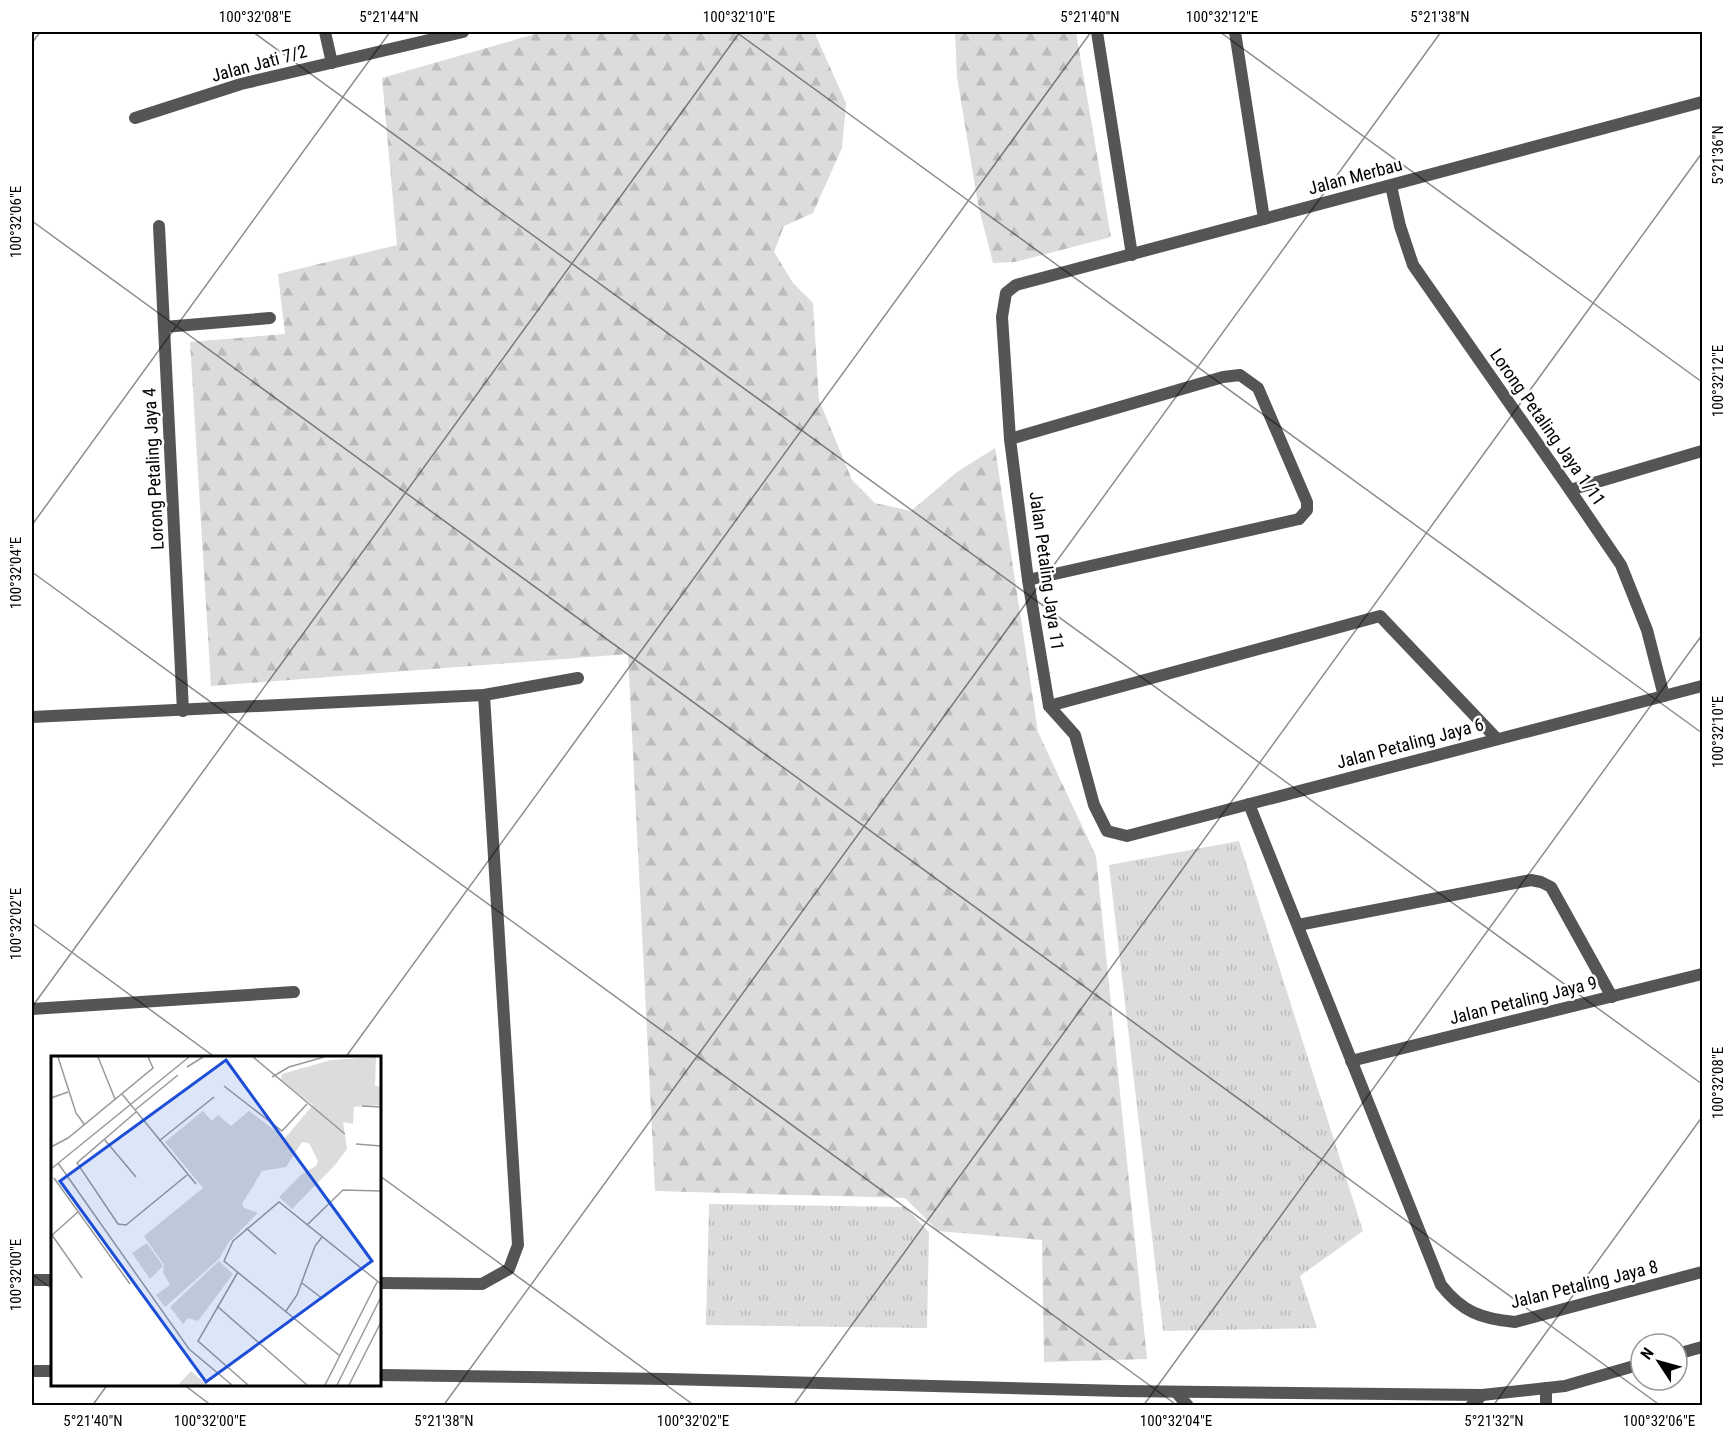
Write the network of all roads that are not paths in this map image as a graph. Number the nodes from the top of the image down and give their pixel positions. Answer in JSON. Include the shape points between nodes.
{"nodes":[{"id":1,"x":325,"y":32,"type":"edge"},
{"id":2,"x":463,"y":32,"type":"edge"},
{"id":3,"x":1097,"y":32,"type":"edge"},
{"id":4,"x":1235,"y":32,"type":"edge"},
{"id":5,"x":332,"y":63,"type":"junction"},
{"id":6,"x":1702,"y":102,"type":"edge"},
{"id":7,"x":135,"y":118,"type":"dead end"},
{"id":8,"x":1391,"y":186,"type":"junction"},
{"id":9,"x":1264,"y":219,"type":"junction"},
{"id":10,"x":159,"y":226,"type":"dead end"},
{"id":11,"x":1132,"y":255,"type":"junction"},
{"id":12,"x":1016,"y":285,"type":"joint"},
{"id":13,"x":270,"y":318,"type":"dead end"},
{"id":14,"x":164,"y":327,"type":"junction"},
{"id":15,"x":1010,"y":439,"type":"junction"},
{"id":16,"x":1702,"y":451,"type":"edge"},
{"id":17,"x":1570,"y":490,"type":"junction"},
{"id":18,"x":1028,"y":580,"type":"junction"},
{"id":19,"x":578,"y":678,"type":"dead end"},
{"id":20,"x":1702,"y":686,"type":"edge"},
{"id":21,"x":484,"y":695,"type":"junction"},
{"id":22,"x":1664,"y":696,"type":"junction"},
{"id":23,"x":1049,"y":706,"type":"junction"},
{"id":24,"x":183,"y":711,"type":"junction"},
{"id":25,"x":32,"y":717,"type":"edge"},
{"id":26,"x":1497,"y":739,"type":"junction"},
{"id":27,"x":1249,"y":804,"type":"junction"},
{"id":28,"x":1298,"y":925,"type":"junction"},
{"id":29,"x":1702,"y":974,"type":"edge"},
{"id":30,"x":294,"y":992,"type":"dead end"},
{"id":31,"x":1612,"y":997,"type":"junction"},
{"id":32,"x":32,"y":1009,"type":"edge"},
{"id":33,"x":1351,"y":1061,"type":"junction"},
{"id":34,"x":1702,"y":1272,"type":"edge"},
{"id":35,"x":32,"y":1280,"type":"edge"},
{"id":36,"x":51,"y":1280,"type":"edge"},
{"id":37,"x":381,"y":1283,"type":"edge"},
{"id":38,"x":1629,"y":1367,"type":"edge"},
{"id":39,"x":32,"y":1371,"type":"edge"},
{"id":40,"x":51,"y":1371,"type":"edge"},
{"id":41,"x":381,"y":1375,"type":"edge"},
{"id":42,"x":1546,"y":1388,"type":"junction"},
{"id":43,"x":1176,"y":1392,"type":"junction"},
{"id":44,"x":1482,"y":1395,"type":"junction"},
{"id":45,"x":1188,"y":1406,"type":"edge"},
{"id":46,"x":1471,"y":1406,"type":"edge"},
{"id":47,"x":1546,"y":1406,"type":"edge"}],
"edges":[{"from":1,"to":5,"type":"street"},
{"from":2,"to":5,"type":"street","name":"Jalan Jati 7/2"},
{"from":3,"to":11,"type":"street"},
{"from":4,"to":9,"type":"street"},
{"from":5,"to":7,"type":"street","name":"Jalan Jati 7/2","via":[[241,84]]},
{"from":6,"to":8,"type":"street","name":"Jalan Merbau"},
{"from":8,"to":9,"type":"street","name":"Jalan Merbau"},
{"from":8,"to":17,"type":"street","name":"Lorong Petaling Jaya 1/11","via":[[1413,265]]},
{"from":9,"to":11,"type":"street","name":"Jalan Merbau"},
{"from":10,"to":14,"type":"street","name":"Lorong Petaling Jaya 4"},
{"from":11,"to":12,"type":"street","name":"Jalan Merbau"},
{"from":12,"to":15,"type":"street","name":"Jalan Petaling Jaya 11","via":[[1006,293],[1002,317]]},
{"from":13,"to":14,"type":"street"},
{"from":14,"to":24,"type":"street","name":"Lorong Petaling Jaya 4"},
{"from":15,"to":18,"type":"street","name":"Jalan Petaling Jaya 11"},
{"from":15,"to":18,"type":"street","via":[[1240,375],[1258,388],[1307,502],[1307,510],[1299,519]]},
{"from":16,"to":17,"type":"street"},
{"from":17,"to":22,"type":"street","name":"Lorong Petaling Jaya 1/11","via":[[1621,565],[1647,630]]},
{"from":18,"to":23,"type":"street","name":"Jalan Petaling Jaya 11"},
{"from":19,"to":21,"type":"street"},
{"from":20,"to":22,"type":"street","name":"Jalan Petaling Jaya 6"},
{"from":21,"to":24,"type":"street"},
{"from":21,"to":37,"type":"street","via":[[518,1245],[509,1269],[482,1284]]},
{"from":22,"to":26,"type":"street","name":"Jalan Petaling Jaya 6"},
{"from":23,"to":26,"type":"street","via":[[1380,616]]},
{"from":23,"to":27,"type":"street","name":"Jalan Petaling Jaya 6","via":[[1076,735],[1094,805],[1107,831],[1127,836]]},
{"from":24,"to":25,"type":"street"},
{"from":26,"to":27,"type":"street","name":"Jalan Petaling Jaya 6"},
{"from":27,"to":28,"type":"street"},
{"from":28,"to":31,"type":"street","via":[[1531,880],[1541,882],[1551,887]]},
{"from":28,"to":33,"type":"street"},
{"from":29,"to":31,"type":"street","name":"Jalan Petaling Jaya 9"},
{"from":30,"to":32,"type":"street"},
{"from":31,"to":33,"type":"street","name":"Jalan Petaling Jaya 9"},
{"from":33,"to":34,"type":"street","name":"Jalan Petaling Jaya 8","via":[[1441,1285],[1453,1300],[1473,1313],[1515,1322]]},
{"from":35,"to":36,"type":"street"},
{"from":38,"to":42,"type":"street"},
{"from":39,"to":40,"type":"street"},
{"from":41,"to":43,"type":"street"},
{"from":42,"to":44,"type":"street"},
{"from":42,"to":47,"type":"street"},
{"from":43,"to":44,"type":"street"},
{"from":43,"to":45,"type":"street"},
{"from":44,"to":46,"type":"street"}]}
